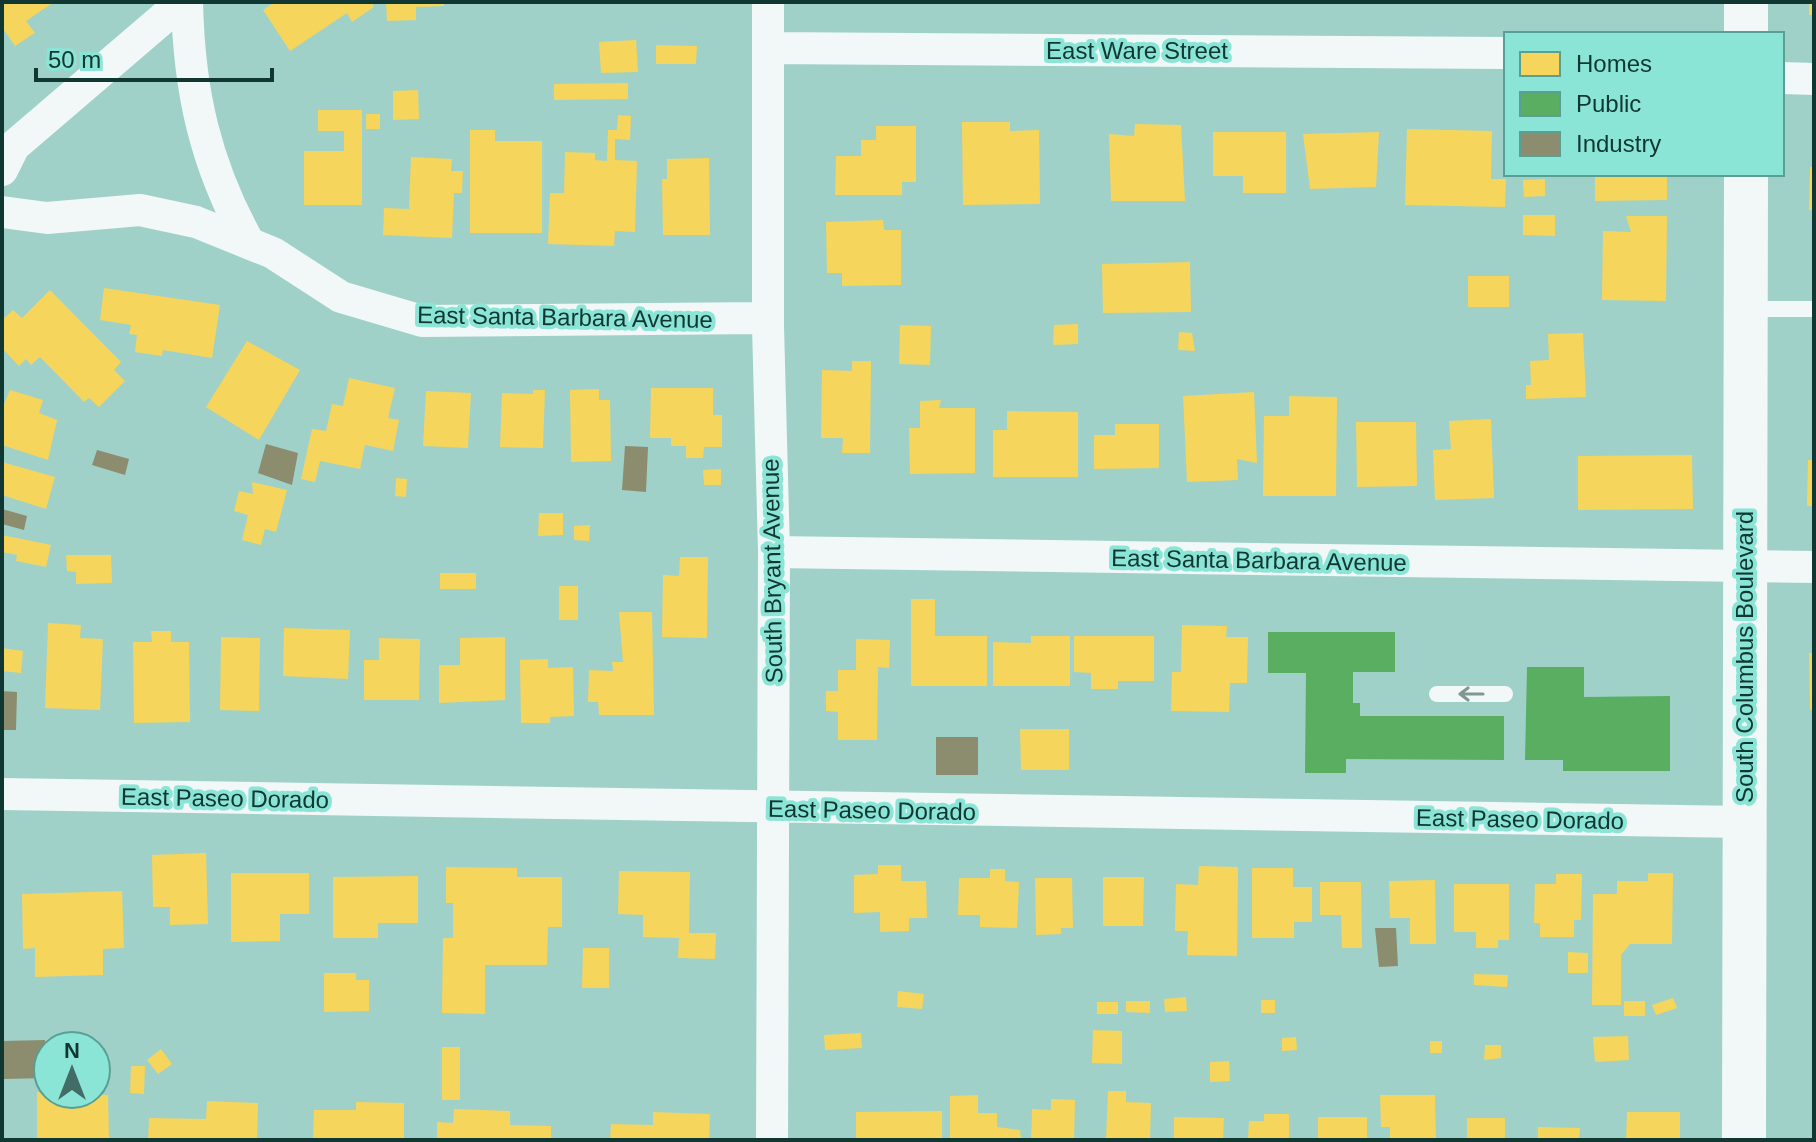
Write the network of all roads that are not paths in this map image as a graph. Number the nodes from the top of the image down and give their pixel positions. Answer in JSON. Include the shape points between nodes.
{"nodes":[{"id":1,"x":184,"y":2,"type":"edge"},
{"id":2,"x":768,"y":2,"type":"edge"},
{"id":3,"x":1746,"y":2,"type":"edge"},
{"id":4,"x":1746,"y":32,"type":"edge"},
{"id":5,"x":768,"y":48,"type":"junction"},
{"id":6,"x":1504,"y":53,"type":"edge"},
{"id":7,"x":1784,"y":78,"type":"edge"},
{"id":8,"x":1814,"y":79,"type":"edge"},
{"id":9,"x":2,"y":170,"type":"edge"},
{"id":10,"x":1746,"y":176,"type":"edge"},
{"id":11,"x":2,"y":212,"type":"edge"},
{"id":12,"x":249,"y":243,"type":"junction"},
{"id":13,"x":1745,"y":309,"type":"junction"},
{"id":14,"x":1814,"y":309,"type":"edge"},
{"id":15,"x":768,"y":318,"type":"junction"},
{"id":16,"x":774,"y":552,"type":"junction"},
{"id":17,"x":1814,"y":567,"type":"edge"},
{"id":18,"x":1745,"y":568,"type":"junction"},
{"id":19,"x":1437,"y":694,"type":"dead end"},
{"id":20,"x":1505,"y":694,"type":"dead end"},
{"id":21,"x":2,"y":794,"type":"edge"},
{"id":22,"x":773,"y":808,"type":"junction"},
{"id":23,"x":1743,"y":822,"type":"junction"},
{"id":24,"x":772,"y":1140,"type":"edge"},
{"id":25,"x":1744,"y":1140,"type":"edge"}],
"edges":[{"from":1,"to":9,"type":"street","via":[[14,146]]},
{"from":1,"to":12,"type":"street","via":[[198,122]]},
{"from":2,"to":5,"type":"street","name":"South Bryant Avenue"},
{"from":3,"to":4,"type":"street"},
{"from":5,"to":6,"type":"street","name":"East Ware Street"},
{"from":5,"to":15,"type":"street","name":"South Bryant Avenue"},
{"from":7,"to":8,"type":"street"},
{"from":10,"to":13,"type":"street","name":"South Columbus Boulevard"},
{"from":11,"to":12,"type":"street","name":"East Santa Barbara Avenue","via":[[47,218],[140,210],[196,222]]},
{"from":12,"to":15,"type":"street","name":"East Santa Barbara Avenue","via":[[341,297],[422,321]]},
{"from":13,"to":14,"type":"lane"},
{"from":13,"to":18,"type":"street","name":"South Columbus Boulevard"},
{"from":15,"to":16,"type":"street","name":"South Bryant Avenue"},
{"from":16,"to":18,"type":"street","name":"East Santa Barbara Avenue"},
{"from":16,"to":22,"type":"street","name":"South Bryant Avenue"},
{"from":17,"to":18,"type":"street","name":"East Santa Barbara Avenue"},
{"from":18,"to":23,"type":"street","name":"South Columbus Boulevard"},
{"from":20,"to":19,"type":"lane","one_way":true},
{"from":21,"to":22,"type":"street","name":"East Paseo Dorado"},
{"from":22,"to":23,"type":"street","name":"East Paseo Dorado"},
{"from":22,"to":24,"type":"street","name":"South Bryant Avenue"},
{"from":23,"to":25,"type":"street","name":"South Columbus Boulevard"}]}
